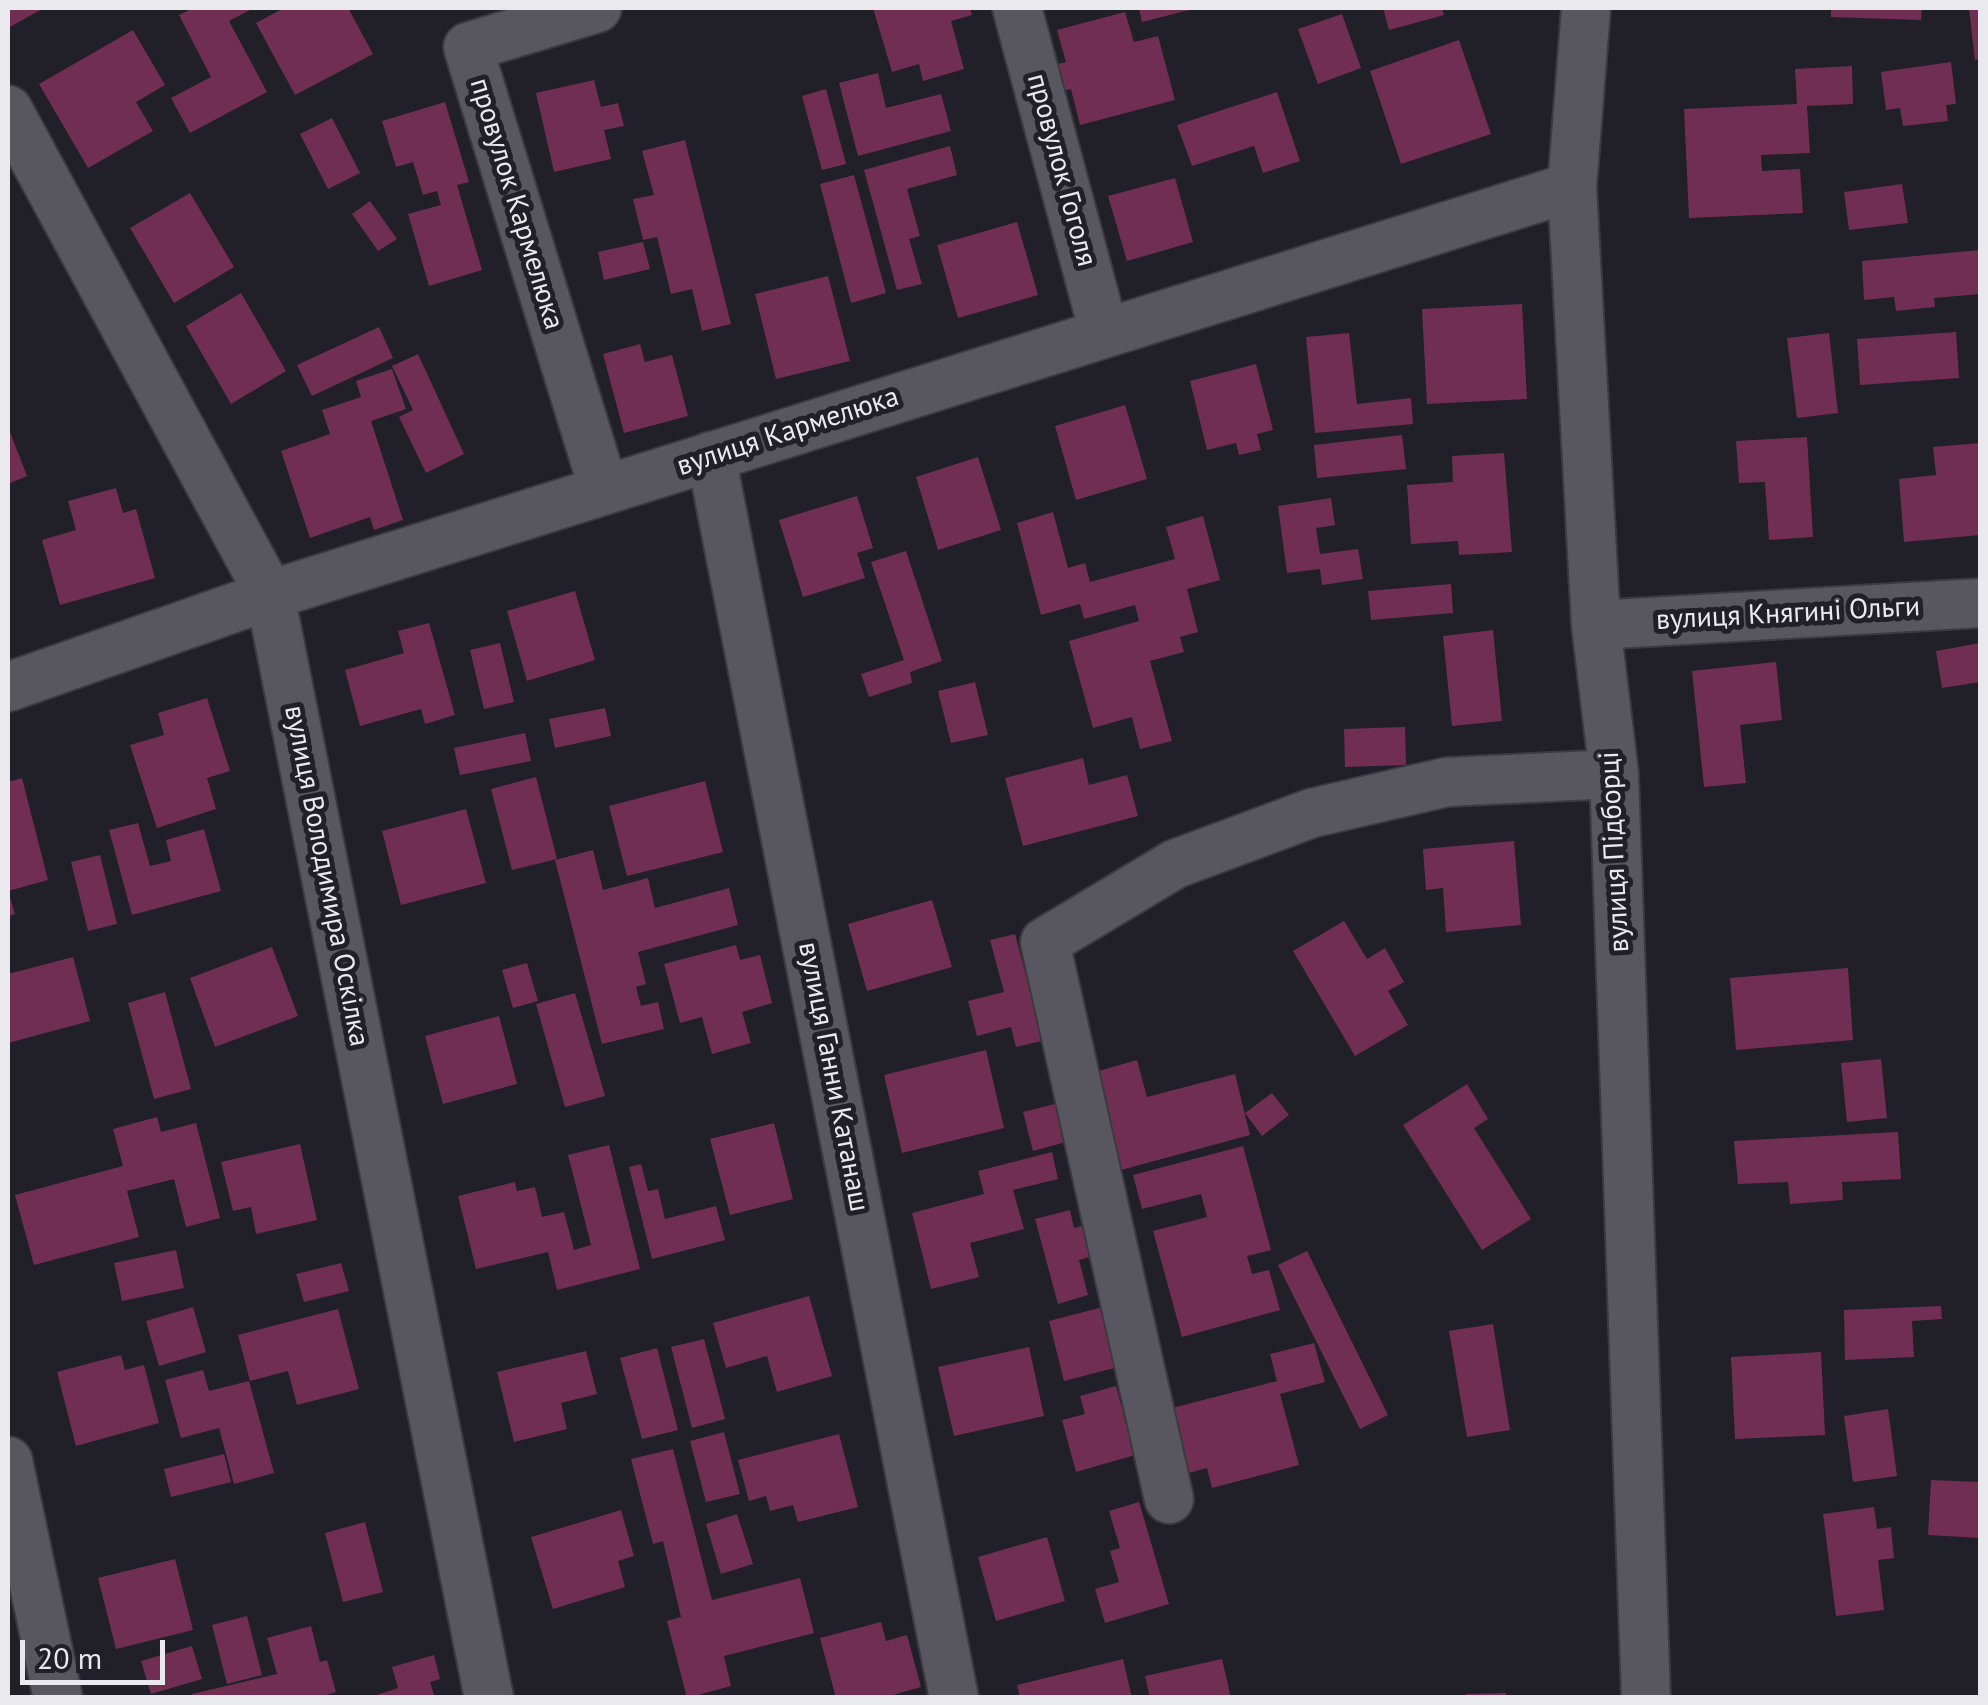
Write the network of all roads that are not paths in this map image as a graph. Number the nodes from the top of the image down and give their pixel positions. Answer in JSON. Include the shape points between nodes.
{"nodes":[{"id":1,"x":597,"y":8,"type":"edge"},
{"id":2,"x":1017,"y":8,"type":"edge"},
{"id":3,"x":1586,"y":8,"type":"edge"},
{"id":4,"x":11,"y":122,"type":"edge"},
{"id":5,"x":1572,"y":187,"type":"junction"},
{"id":6,"x":1104,"y":332,"type":"junction"},
{"id":7,"x":712,"y":456,"type":"junction"},
{"id":8,"x":604,"y":490,"type":"junction"},
{"id":9,"x":270,"y":595,"type":"junction"},
{"id":10,"x":1980,"y":604,"type":"edge"},
{"id":11,"x":1596,"y":625,"type":"junction"},
{"id":12,"x":8,"y":687,"type":"edge"},
{"id":13,"x":1614,"y":774,"type":"junction"},
{"id":14,"x":8,"y":1461,"type":"edge"},
{"id":15,"x":1170,"y":1499,"type":"dead end"},
{"id":16,"x":58,"y":1698,"type":"edge"},
{"id":17,"x":489,"y":1698,"type":"edge"},
{"id":18,"x":954,"y":1698,"type":"edge"},
{"id":19,"x":1646,"y":1698,"type":"edge"}],
"edges":[{"from":1,"to":8,"type":"street","name":"провулок Кармелюка","via":[[468,47]]},
{"from":2,"to":6,"type":"street","name":"провулок Гоголя"},
{"from":3,"to":5,"type":"street","name":"вулиця Підборці"},
{"from":4,"to":9,"type":"street","name":"вулиця Володимира Оскілка"},
{"from":5,"to":6,"type":"street","name":"вулиця Кармелюка"},
{"from":5,"to":11,"type":"street","name":"вулиця Підборці"},
{"from":6,"to":7,"type":"street","name":"вулиця Кармелюка"},
{"from":7,"to":8,"type":"street","name":"вулиця Кармелюка"},
{"from":7,"to":18,"type":"street","name":"вулиця Ганни Катанаш"},
{"from":8,"to":9,"type":"street","name":"вулиця Кармелюка"},
{"from":9,"to":12,"type":"street","name":"вулиця Кармелюка"},
{"from":9,"to":17,"type":"street","name":"вулиця Володимира Оскілка"},
{"from":10,"to":11,"type":"street","name":"вулиця Княгині Ольги"},
{"from":11,"to":13,"type":"street","name":"вулиця Підборці"},
{"from":13,"to":15,"type":"street","via":[[1447,782],[1312,813],[1175,864],[1045,942]]},
{"from":13,"to":19,"type":"street","name":"вулиця Підборці"},
{"from":14,"to":16,"type":"street"}]}
